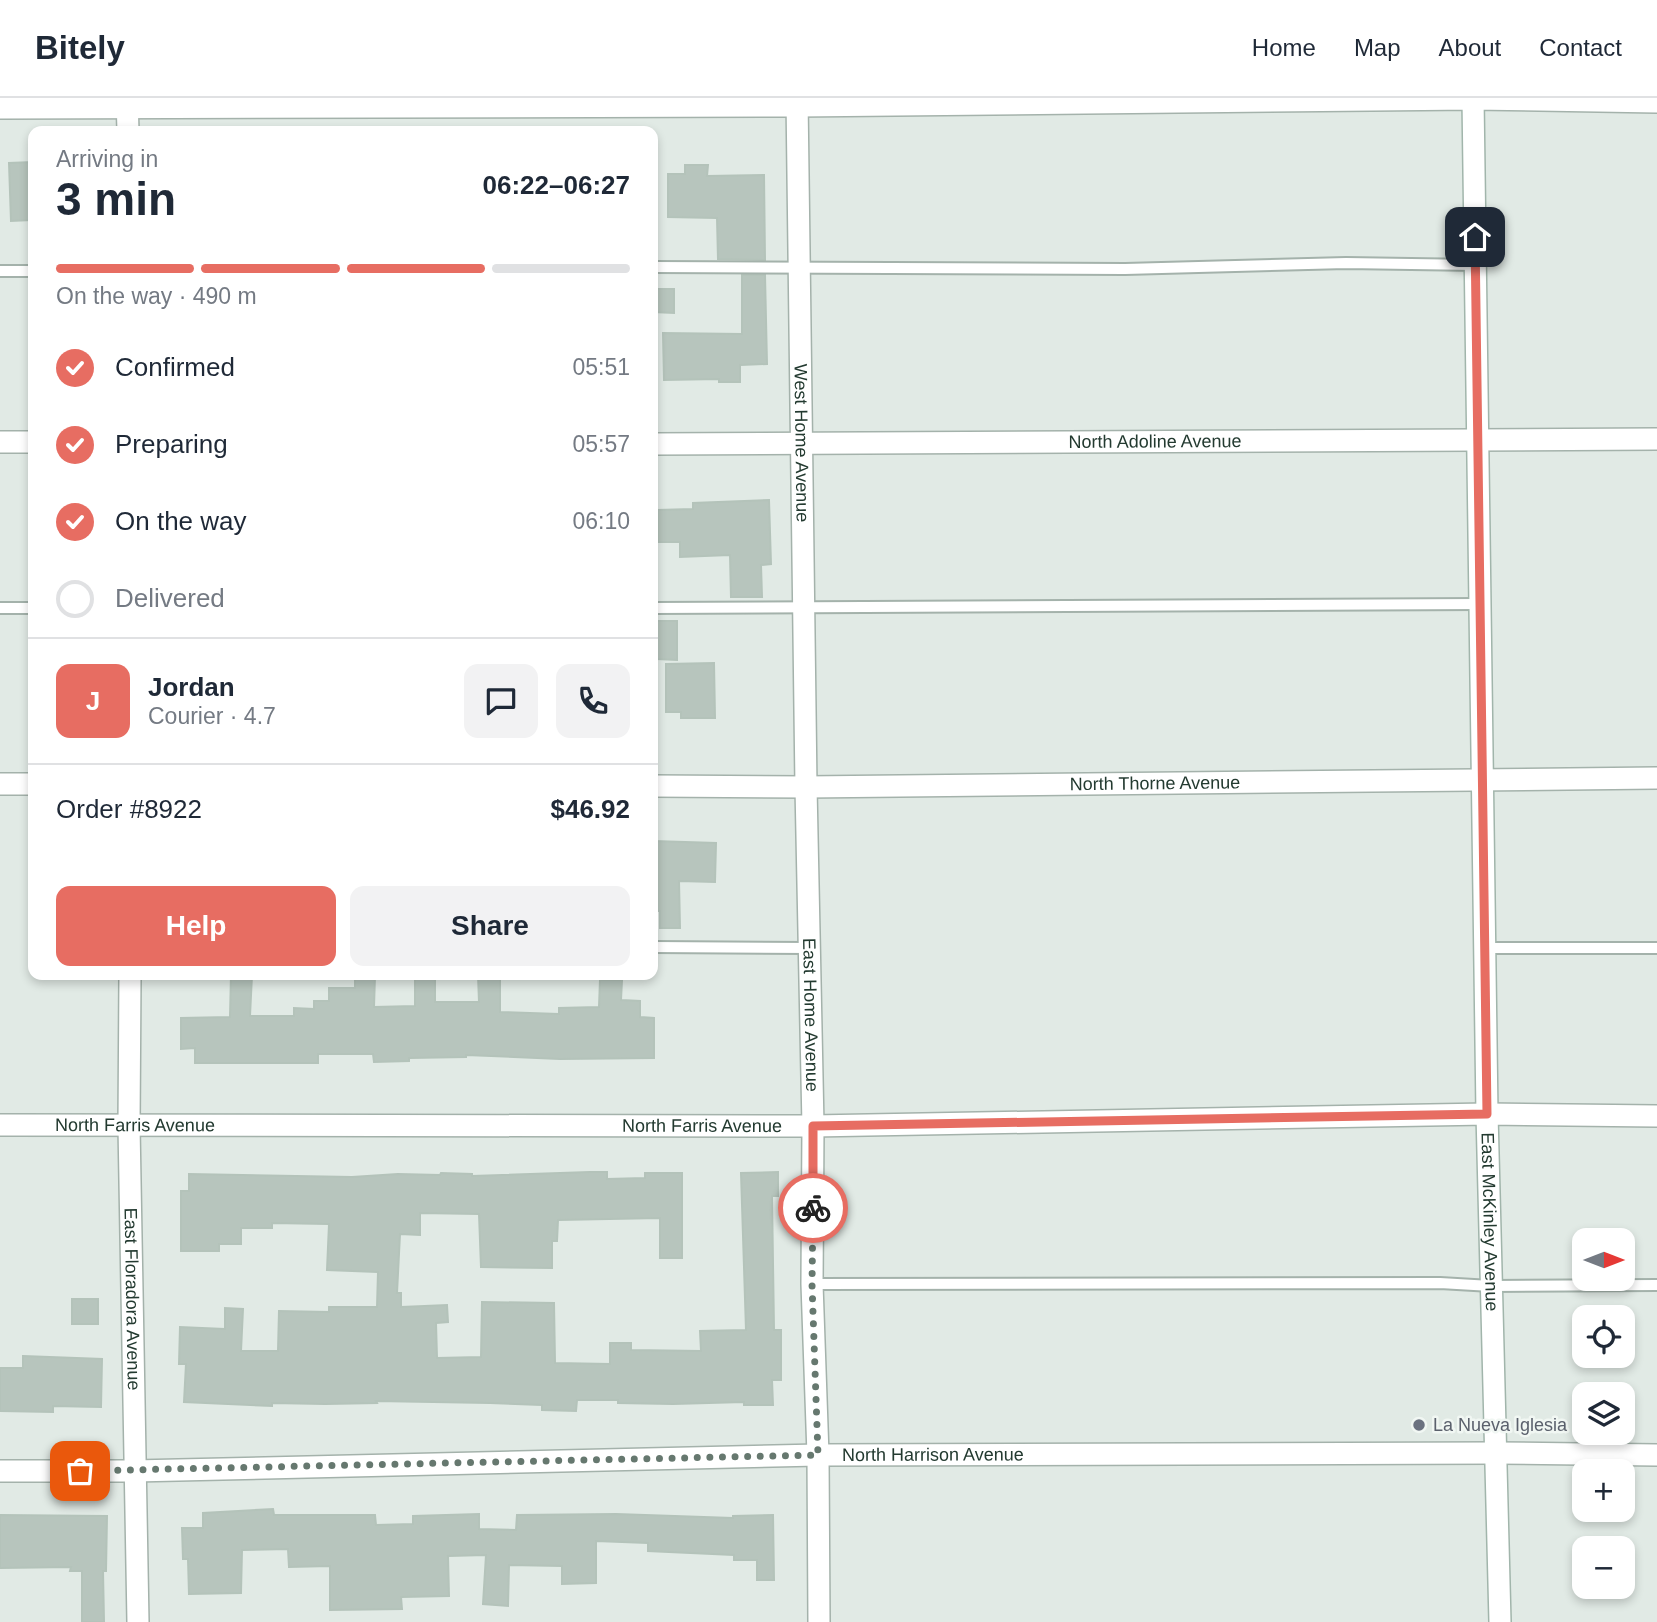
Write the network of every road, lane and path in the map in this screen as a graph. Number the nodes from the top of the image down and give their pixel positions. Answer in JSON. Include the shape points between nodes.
{"nodes":[{"id":1,"x":1474,"y":99,"type":"edge"},
{"id":2,"x":797,"y":102,"type":"edge"},
{"id":3,"x":1657,"y":102,"type":"edge"},
{"id":4,"x":127,"y":104,"type":"edge"},
{"id":5,"x":0,"y":108,"type":"edge"},
{"id":6,"x":128,"y":126,"type":"edge"},
{"id":7,"x":1476,"y":265,"type":"junction"},
{"id":8,"x":658,"y":267,"type":"edge"},
{"id":9,"x":801,"y":268,"type":"junction"},
{"id":10,"x":0,"y":271,"type":"edge"},
{"id":11,"x":28,"y":271,"type":"edge"},
{"id":12,"x":1478,"y":439,"type":"junction"},
{"id":13,"x":1657,"y":439,"type":"edge"},
{"id":14,"x":0,"y":442,"type":"edge"},
{"id":15,"x":28,"y":442,"type":"edge"},
{"id":16,"x":658,"y":444,"type":"edge"},
{"id":17,"x":803,"y":444,"type":"junction"},
{"id":18,"x":1480,"y":604,"type":"junction"},
{"id":19,"x":804,"y":607,"type":"junction"},
{"id":20,"x":0,"y":608,"type":"edge"},
{"id":21,"x":28,"y":608,"type":"edge"},
{"id":22,"x":658,"y":608,"type":"edge"},
{"id":23,"x":1657,"y":778,"type":"edge"},
{"id":24,"x":1482,"y":779,"type":"junction"},
{"id":25,"x":0,"y":784,"type":"edge"},
{"id":26,"x":28,"y":784,"type":"edge"},
{"id":27,"x":658,"y":786,"type":"edge"},
{"id":28,"x":806,"y":787,"type":"junction"},
{"id":29,"x":658,"y":947,"type":"edge"},
{"id":30,"x":809,"y":947,"type":"junction"},
{"id":31,"x":1485,"y":948,"type":"junction"},
{"id":32,"x":1657,"y":948,"type":"edge"},
{"id":33,"x":130,"y":980,"type":"edge"},
{"id":34,"x":1487,"y":1114,"type":"junction"},
{"id":35,"x":1657,"y":1116,"type":"edge"},
{"id":36,"x":0,"y":1125,"type":"edge"},
{"id":37,"x":129,"y":1126,"type":"junction"},
{"id":38,"x":813,"y":1126,"type":"junction"},
{"id":39,"x":812,"y":1284,"type":"junction"},
{"id":40,"x":1657,"y":1285,"type":"edge"},
{"id":41,"x":1491,"y":1286,"type":"junction"},
{"id":42,"x":1496,"y":1453,"type":"junction"},
{"id":43,"x":818,"y":1455,"type":"junction"},
{"id":44,"x":1657,"y":1455,"type":"edge"},
{"id":45,"x":0,"y":1471,"type":"edge"},
{"id":46,"x":134,"y":1471,"type":"junction"},
{"id":47,"x":138,"y":1622,"type":"edge"},
{"id":48,"x":819,"y":1622,"type":"edge"},
{"id":49,"x":1500,"y":1622,"type":"edge"}],
"edges":[{"from":1,"to":2,"type":"street"},
{"from":1,"to":3,"type":"street"},
{"from":1,"to":7,"type":"street","name":"East McKinley Avenue"},
{"from":2,"to":4,"type":"street"},
{"from":2,"to":9,"type":"street","name":"West Home Avenue"},
{"from":4,"to":5,"type":"street"},
{"from":4,"to":6,"type":"street"},
{"from":7,"to":9,"type":"lane"},
{"from":7,"to":12,"type":"street","name":"East McKinley Avenue"},
{"from":8,"to":9,"type":"lane"},
{"from":9,"to":17,"type":"street","name":"West Home Avenue"},
{"from":10,"to":11,"type":"lane"},
{"from":12,"to":13,"type":"street","name":"North Adoline Avenue"},
{"from":12,"to":17,"type":"street","name":"North Adoline Avenue"},
{"from":12,"to":18,"type":"street","name":"East McKinley Avenue"},
{"from":14,"to":15,"type":"street"},
{"from":16,"to":17,"type":"street","name":"North Adoline Avenue"},
{"from":17,"to":19,"type":"street","name":"West Home Avenue"},
{"from":18,"to":19,"type":"lane"},
{"from":18,"to":24,"type":"street","name":"East McKinley Avenue"},
{"from":19,"to":22,"type":"lane"},
{"from":19,"to":28,"type":"street","name":"West Home Avenue"},
{"from":20,"to":21,"type":"lane"},
{"from":23,"to":24,"type":"street","name":"North Thorne Avenue"},
{"from":24,"to":28,"type":"street","name":"North Thorne Avenue"},
{"from":24,"to":31,"type":"street","name":"East McKinley Avenue"},
{"from":25,"to":26,"type":"street"},
{"from":27,"to":28,"type":"street","name":"North Thorne Avenue"},
{"from":28,"to":30,"type":"street","name":"East Home Avenue"},
{"from":29,"to":30,"type":"lane"},
{"from":30,"to":38,"type":"street","name":"East Home Avenue"},
{"from":31,"to":32,"type":"lane"},
{"from":31,"to":34,"type":"street","name":"East McKinley Avenue"},
{"from":33,"to":37,"type":"street","name":"East Floradora Avenue"},
{"from":34,"to":35,"type":"street","name":"North Farris Avenue"},
{"from":34,"to":38,"type":"street","name":"North Farris Avenue"},
{"from":34,"to":41,"type":"street","name":"East McKinley Avenue"},
{"from":36,"to":37,"type":"street","name":"North Farris Avenue"},
{"from":37,"to":38,"type":"street","name":"North Farris Avenue"},
{"from":37,"to":46,"type":"street","name":"East Floradora Avenue"},
{"from":38,"to":39,"type":"street","name":"East Home Avenue"},
{"from":39,"to":41,"type":"lane"},
{"from":39,"to":43,"type":"street","name":"East Home Avenue"},
{"from":40,"to":41,"type":"lane"},
{"from":41,"to":42,"type":"street","name":"East McKinley Avenue"},
{"from":42,"to":43,"type":"street","name":"North Harrison Avenue"},
{"from":42,"to":44,"type":"street","name":"North Harrison Avenue"},
{"from":42,"to":49,"type":"street","name":"East McKinley Avenue"},
{"from":43,"to":46,"type":"street","name":"North Harrison Avenue"},
{"from":43,"to":48,"type":"street","name":"East Home Avenue"},
{"from":45,"to":46,"type":"street","name":"North Harrison Avenue"},
{"from":46,"to":47,"type":"street","name":"East Floradora Avenue"}]}
